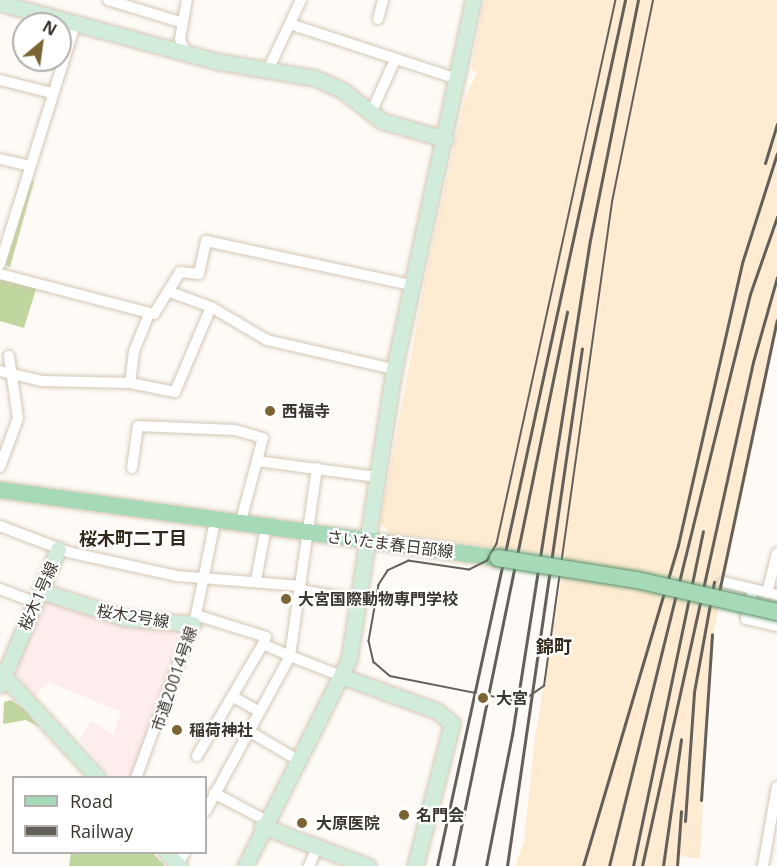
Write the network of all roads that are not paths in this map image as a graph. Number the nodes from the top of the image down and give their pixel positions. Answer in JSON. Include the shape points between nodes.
{"nodes":[{"id":1,"x":108,"y":0,"type":"edge"},
{"id":2,"x":187,"y":0,"type":"edge"},
{"id":3,"x":301,"y":0,"type":"edge"},
{"id":4,"x":383,"y":0,"type":"edge"},
{"id":5,"x":472,"y":0,"type":"edge"},
{"id":6,"x":0,"y":3,"type":"edge"},
{"id":7,"x":378,"y":19,"type":"dead end"},
{"id":8,"x":183,"y":23,"type":"junction"},
{"id":9,"x":75,"y":24,"type":"junction"},
{"id":10,"x":290,"y":24,"type":"junction"},
{"id":11,"x":186,"y":54,"type":"junction"},
{"id":12,"x":395,"y":60,"type":"junction"},
{"id":13,"x":268,"y":70,"type":"junction"},
{"id":14,"x":457,"y":79,"type":"junction"},
{"id":15,"x":0,"y":80,"type":"edge"},
{"id":16,"x":52,"y":93,"type":"junction"},
{"id":17,"x":370,"y":115,"type":"junction"},
{"id":18,"x":445,"y":139,"type":"junction"},
{"id":19,"x":0,"y":159,"type":"edge"},
{"id":20,"x":30,"y":166,"type":"junction"},
{"id":21,"x":0,"y":264,"type":"edge"},
{"id":22,"x":0,"y":274,"type":"edge"},
{"id":23,"x":411,"y":285,"type":"junction"},
{"id":24,"x":170,"y":292,"type":"junction"},
{"id":25,"x":211,"y":307,"type":"junction"},
{"id":26,"x":149,"y":314,"type":"junction"},
{"id":27,"x":9,"y":356,"type":"dead end"},
{"id":28,"x":394,"y":369,"type":"junction"},
{"id":29,"x":0,"y":371,"type":"edge"},
{"id":30,"x":12,"y":377,"type":"junction"},
{"id":31,"x":130,"y":383,"type":"junction"},
{"id":32,"x":257,"y":461,"type":"junction"},
{"id":33,"x":0,"y":467,"type":"edge"},
{"id":34,"x":132,"y":468,"type":"dead end"},
{"id":35,"x":317,"y":468,"type":"junction"},
{"id":36,"x":377,"y":477,"type":"junction"},
{"id":37,"x":0,"y":490,"type":"edge"},
{"id":38,"x":216,"y":520,"type":"junction"},
{"id":39,"x":240,"y":524,"type":"junction"},
{"id":40,"x":0,"y":526,"type":"edge"},
{"id":41,"x":266,"y":527,"type":"junction"},
{"id":42,"x":308,"y":533,"type":"junction"},
{"id":43,"x":369,"y":541,"type":"junction"},
{"id":44,"x":58,"y":549,"type":"junction"},
{"id":45,"x":777,"y":553,"type":"edge"},
{"id":46,"x":206,"y":577,"type":"junction"},
{"id":47,"x":256,"y":580,"type":"junction"},
{"id":48,"x":724,"y":582,"type":"dead end"},
{"id":49,"x":300,"y":588,"type":"junction"},
{"id":50,"x":0,"y":589,"type":"edge"},
{"id":51,"x":753,"y":589,"type":"junction"},
{"id":52,"x":41,"y":591,"type":"junction"},
{"id":53,"x":772,"y":594,"type":"edge"},
{"id":54,"x":28,"y":600,"type":"dead end"},
{"id":55,"x":360,"y":600,"type":"junction"},
{"id":56,"x":777,"y":612,"type":"edge"},
{"id":57,"x":195,"y":620,"type":"junction"},
{"id":58,"x":777,"y":626,"type":"edge"},
{"id":59,"x":262,"y":644,"type":"junction"},
{"id":60,"x":290,"y":656,"type":"junction"},
{"id":61,"x":1,"y":677,"type":"edge"},
{"id":62,"x":344,"y":677,"type":"junction"},
{"id":63,"x":232,"y":696,"type":"junction"},
{"id":64,"x":258,"y":711,"type":"junction"},
{"id":65,"x":247,"y":730,"type":"junction"},
{"id":66,"x":197,"y":756,"type":"dead end"},
{"id":67,"x":296,"y":759,"type":"junction"},
{"id":68,"x":97,"y":776,"type":"edge"},
{"id":69,"x":136,"y":776,"type":"edge"},
{"id":70,"x":777,"y":787,"type":"edge"},
{"id":71,"x":214,"y":793,"type":"junction"},
{"id":72,"x":207,"y":809,"type":"edge"},
{"id":73,"x":264,"y":823,"type":"junction"},
{"id":74,"x":317,"y":847,"type":"junction"},
{"id":75,"x":168,"y":854,"type":"edge"},
{"id":76,"x":178,"y":866,"type":"edge"},
{"id":77,"x":245,"y":866,"type":"edge"},
{"id":78,"x":309,"y":866,"type":"edge"},
{"id":79,"x":368,"y":866,"type":"edge"},
{"id":80,"x":415,"y":866,"type":"edge"},
{"id":81,"x":763,"y":866,"type":"edge"}],
"edges":[{"from":1,"to":8,"type":"street"},
{"from":2,"to":8,"type":"street"},
{"from":3,"to":10,"type":"street"},
{"from":4,"to":7,"type":"street"},
{"from":5,"to":14,"type":"street"},
{"from":6,"to":9,"type":"street"},
{"from":8,"to":11,"type":"street"},
{"from":9,"to":11,"type":"street"},
{"from":9,"to":16,"type":"street"},
{"from":10,"to":12,"type":"street"},
{"from":10,"to":13,"type":"street"},
{"from":11,"to":13,"type":"street"},
{"from":12,"to":14,"type":"street"},
{"from":12,"to":17,"type":"street"},
{"from":13,"to":17,"type":"street","via":[[328,83]]},
{"from":14,"to":18,"type":"street"},
{"from":15,"to":16,"type":"street"},
{"from":16,"to":20,"type":"street"},
{"from":17,"to":18,"type":"street"},
{"from":18,"to":23,"type":"street"},
{"from":19,"to":20,"type":"street"},
{"from":20,"to":21,"type":"street"},
{"from":22,"to":26,"type":"street"},
{"from":23,"to":24,"type":"street","via":[[206,241],[199,274],[180,272]]},
{"from":23,"to":28,"type":"street"},
{"from":24,"to":25,"type":"street"},
{"from":24,"to":26,"type":"street"},
{"from":25,"to":28,"type":"street","via":[[267,340]]},
{"from":25,"to":31,"type":"street","via":[[175,392]]},
{"from":26,"to":31,"type":"street","via":[[134,351]]},
{"from":27,"to":30,"type":"street"},
{"from":28,"to":36,"type":"street"},
{"from":29,"to":30,"type":"street"},
{"from":30,"to":31,"type":"street"},
{"from":30,"to":33,"type":"street","via":[[18,418]]},
{"from":32,"to":34,"type":"street","via":[[263,438],[236,430],[138,426]]},
{"from":32,"to":35,"type":"street"},
{"from":32,"to":39,"type":"street"},
{"from":35,"to":36,"type":"street"},
{"from":35,"to":42,"type":"street"},
{"from":36,"to":43,"type":"street"},
{"from":37,"to":38,"type":"main road","name":"さいたま春日部線"},
{"from":38,"to":39,"type":"main road","name":"さいたま春日部線"},
{"from":38,"to":46,"type":"street","name":"市道20014号線"},
{"from":39,"to":41,"type":"main road","name":"さいたま春日部線"},
{"from":40,"to":44,"type":"street"},
{"from":41,"to":42,"type":"main road","name":"さいたま春日部線"},
{"from":41,"to":47,"type":"street"},
{"from":42,"to":43,"type":"main road","name":"さいたま春日部線"},
{"from":42,"to":49,"type":"street"},
{"from":43,"to":55,"type":"street"},
{"from":43,"to":56,"type":"main road","name":"さいたま春日部線","bridge":true,"via":[[626,578]]},
{"from":44,"to":46,"type":"street","via":[[177,576]]},
{"from":44,"to":52,"type":"street","name":"桜木1号線"},
{"from":45,"to":53,"type":"street"},
{"from":46,"to":47,"type":"street"},
{"from":46,"to":57,"type":"street","name":"市道20014号線"},
{"from":47,"to":49,"type":"street"},
{"from":48,"to":51,"type":"street"},
{"from":49,"to":55,"type":"street"},
{"from":49,"to":60,"type":"street"},
{"from":50,"to":54,"type":"street"},
{"from":51,"to":53,"type":"street"},
{"from":51,"to":58,"type":"street","via":[[746,619]]},
{"from":52,"to":57,"type":"street","name":"桜木2号線","via":[[125,618]]},
{"from":52,"to":61,"type":"street","name":"桜木1号線"},
{"from":55,"to":62,"type":"street"},
{"from":57,"to":59,"type":"street","via":[[266,637]]},
{"from":57,"to":69,"type":"street","name":"市道20014号線"},
{"from":59,"to":60,"type":"street"},
{"from":59,"to":63,"type":"street"},
{"from":60,"to":62,"type":"street"},
{"from":60,"to":64,"type":"street"},
{"from":61,"to":68,"type":"street"},
{"from":62,"to":67,"type":"street"},
{"from":62,"to":80,"type":"street","via":[[437,711],[452,723]]},
{"from":63,"to":64,"type":"street"},
{"from":63,"to":66,"type":"street"},
{"from":64,"to":65,"type":"street"},
{"from":65,"to":67,"type":"street"},
{"from":65,"to":71,"type":"street"},
{"from":67,"to":73,"type":"street"},
{"from":70,"to":81,"type":"street"},
{"from":71,"to":72,"type":"street"},
{"from":71,"to":73,"type":"street"},
{"from":73,"to":74,"type":"street"},
{"from":73,"to":77,"type":"street"},
{"from":74,"to":78,"type":"street"},
{"from":74,"to":79,"type":"street"},
{"from":75,"to":76,"type":"street"}]}
